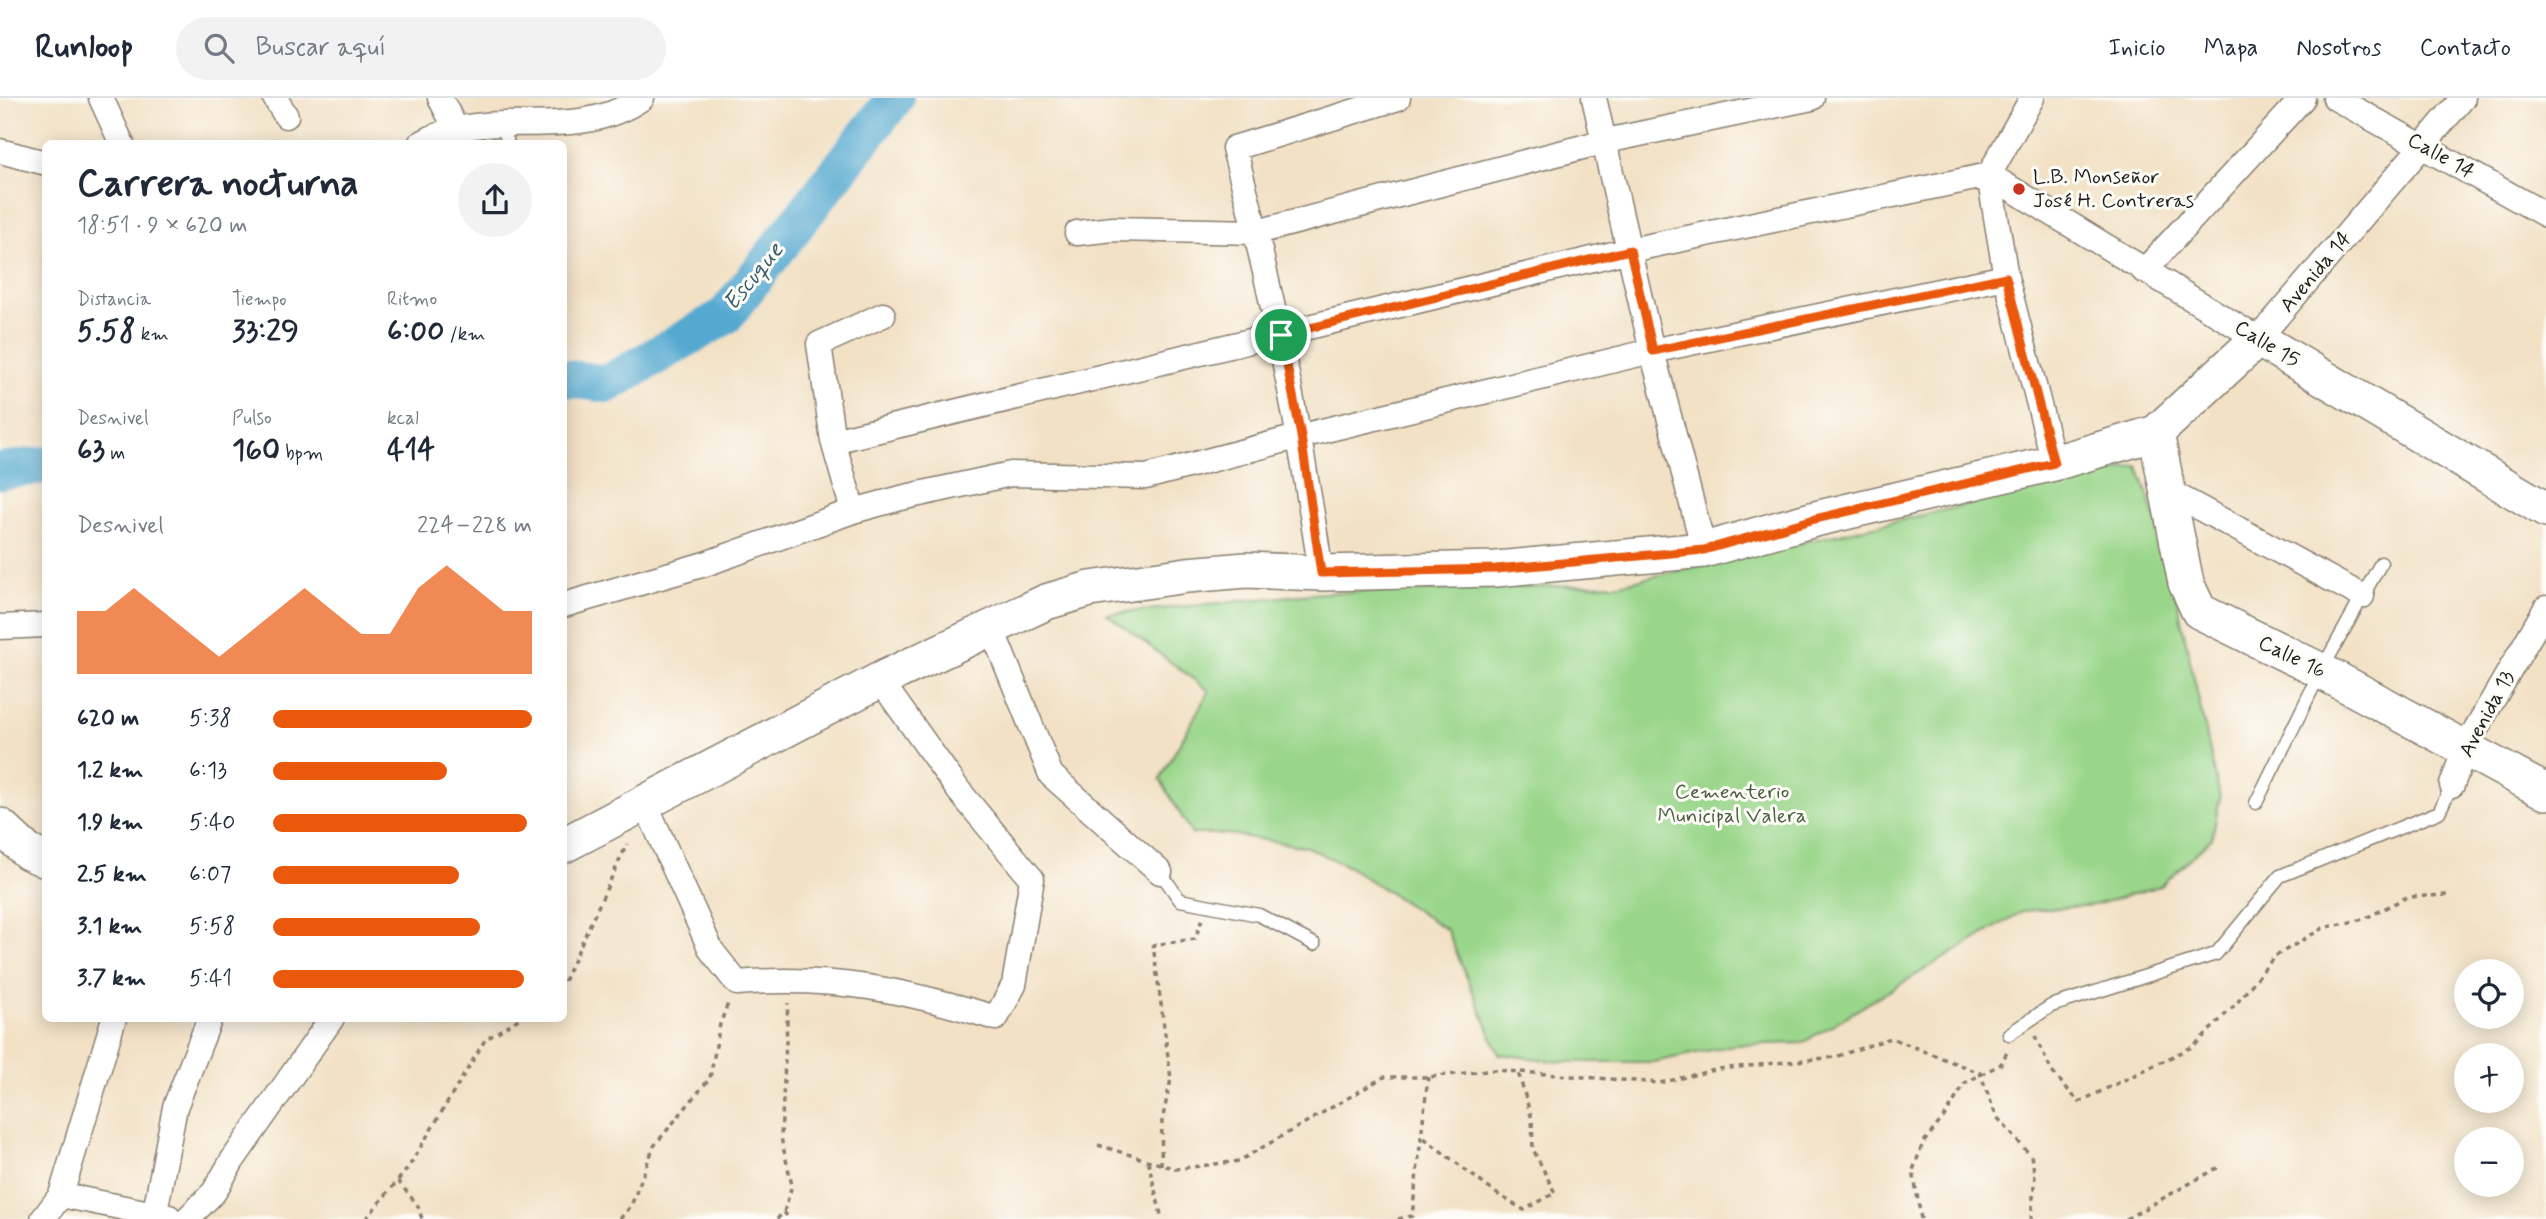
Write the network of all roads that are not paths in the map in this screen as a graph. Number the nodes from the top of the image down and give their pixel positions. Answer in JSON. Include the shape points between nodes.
{"nodes":[{"id":1,"x":101,"y":98,"type":"edge"},
{"id":2,"x":440,"y":98,"type":"edge"},
{"id":3,"x":642,"y":98,"type":"edge"},
{"id":4,"x":1398,"y":98,"type":"edge"},
{"id":5,"x":1594,"y":98,"type":"edge"},
{"id":6,"x":1812,"y":98,"type":"edge"},
{"id":7,"x":2032,"y":98,"type":"edge"},
{"id":8,"x":2303,"y":98,"type":"edge"},
{"id":9,"x":2335,"y":98,"type":"edge"},
{"id":10,"x":2463,"y":98,"type":"edge"},
{"id":11,"x":455,"y":127,"type":"junction"},
{"id":12,"x":506,"y":134,"type":"edge"},
{"id":13,"x":120,"y":140,"type":"edge"},
{"id":14,"x":428,"y":140,"type":"edge"},
{"id":15,"x":1606,"y":141,"type":"junction"},
{"id":16,"x":2423,"y":145,"type":"junction"},
{"id":17,"x":0,"y":151,"type":"edge"},
{"id":18,"x":42,"y":162,"type":"edge"},
{"id":19,"x":1989,"y":175,"type":"junction"},
{"id":20,"x":2546,"y":215,"type":"edge"},
{"id":21,"x":1257,"y":232,"type":"junction"},
{"id":22,"x":1077,"y":233,"type":"dead end"},
{"id":23,"x":1630,"y":250,"type":"junction"},
{"id":24,"x":2144,"y":271,"type":"junction"},
{"id":25,"x":2006,"y":277,"type":"junction"},
{"id":26,"x":883,"y":315,"type":"dead end"},
{"id":27,"x":1281,"y":335,"type":"junction"},
{"id":28,"x":2258,"y":339,"type":"junction"},
{"id":29,"x":1653,"y":351,"type":"junction"},
{"id":30,"x":2156,"y":433,"type":"junction"},
{"id":31,"x":1301,"y":436,"type":"junction"},
{"id":32,"x":833,"y":441,"type":"junction"},
{"id":33,"x":2054,"y":463,"type":"junction"},
{"id":34,"x":2168,"y":491,"type":"junction"},
{"id":35,"x":2546,"y":510,"type":"edge"},
{"id":36,"x":853,"y":511,"type":"junction"},
{"id":37,"x":1704,"y":550,"type":"junction"},
{"id":38,"x":2381,"y":563,"type":"dead end"},
{"id":39,"x":1321,"y":573,"type":"junction"},
{"id":40,"x":2362,"y":596,"type":"junction"},
{"id":41,"x":567,"y":604,"type":"edge"},
{"id":42,"x":2546,"y":608,"type":"edge"},
{"id":43,"x":42,"y":625,"type":"edge"},
{"id":44,"x":0,"y":627,"type":"edge"},
{"id":45,"x":991,"y":627,"type":"junction"},
{"id":46,"x":2321,"y":671,"type":"junction"},
{"id":47,"x":880,"y":680,"type":"junction"},
{"id":48,"x":2465,"y":748,"type":"junction"},
{"id":49,"x":2452,"y":785,"type":"joint"},
{"id":50,"x":2546,"y":792,"type":"edge"},
{"id":51,"x":645,"y":803,"type":"junction"},
{"id":52,"x":2256,"y":803,"type":"dead end"},
{"id":53,"x":0,"y":827,"type":"edge"},
{"id":54,"x":567,"y":843,"type":"edge"},
{"id":55,"x":42,"y":858,"type":"edge"},
{"id":56,"x":1160,"y":872,"type":"joint"},
{"id":57,"x":1314,"y":944,"type":"dead end"},
{"id":58,"x":113,"y":1022,"type":"edge"},
{"id":59,"x":208,"y":1022,"type":"edge"},
{"id":60,"x":329,"y":1022,"type":"edge"},
{"id":61,"x":2009,"y":1034,"type":"road end"},
{"id":62,"x":61,"y":1195,"type":"junction"},
{"id":63,"x":164,"y":1216,"type":"edge"},
{"id":64,"x":43,"y":1219,"type":"edge"},
{"id":65,"x":187,"y":1219,"type":"edge"}],
"edges":[{"from":1,"to":13,"type":"street"},
{"from":2,"to":11,"type":"street"},
{"from":3,"to":12,"type":"street","via":[[579,123]]},
{"from":4,"to":21,"type":"street","via":[[1234,148]]},
{"from":5,"to":15,"type":"street"},
{"from":6,"to":15,"type":"street"},
{"from":7,"to":19,"type":"street"},
{"from":8,"to":24,"type":"street"},
{"from":9,"to":16,"type":"street","name":"Calle 14"},
{"from":10,"to":16,"type":"street","name":"Avenida 14"},
{"from":11,"to":12,"type":"street","via":[[477,123]]},
{"from":11,"to":14,"type":"street"},
{"from":15,"to":21,"type":"street"},
{"from":15,"to":23,"type":"street"},
{"from":16,"to":20,"type":"street","name":"Calle 14"},
{"from":16,"to":28,"type":"street","name":"Avenida 14"},
{"from":17,"to":18,"type":"street"},
{"from":19,"to":23,"type":"street"},
{"from":19,"to":24,"type":"street","name":"Calle 15"},
{"from":19,"to":25,"type":"street"},
{"from":21,"to":22,"type":"street","via":[[1112,229]]},
{"from":21,"to":27,"type":"street"},
{"from":23,"to":27,"type":"street"},
{"from":23,"to":29,"type":"street"},
{"from":24,"to":28,"type":"street","name":"Calle 15"},
{"from":25,"to":29,"type":"street"},
{"from":25,"to":33,"type":"street"},
{"from":26,"to":32,"type":"street","via":[[819,344]]},
{"from":27,"to":31,"type":"street"},
{"from":27,"to":32,"type":"street"},
{"from":28,"to":30,"type":"main road","name":"Avenida 14"},
{"from":28,"to":35,"type":"main road","name":"Calle 15"},
{"from":29,"to":31,"type":"street"},
{"from":29,"to":37,"type":"street"},
{"from":30,"to":33,"type":"main road"},
{"from":30,"to":34,"type":"main road","name":"Calle 16"},
{"from":31,"to":36,"type":"street","via":[[1146,478],[1011,474]]},
{"from":31,"to":39,"type":"street"},
{"from":32,"to":36,"type":"street"},
{"from":33,"to":37,"type":"main road"},
{"from":34,"to":40,"type":"street"},
{"from":34,"to":46,"type":"main road","name":"Calle 16","via":[[2189,595],[2199,611]]},
{"from":36,"to":41,"type":"street","via":[[705,564]]},
{"from":37,"to":39,"type":"main road","via":[[1496,569]]},
{"from":38,"to":40,"type":"lane"},
{"from":39,"to":45,"type":"main road","via":[[1246,570],[1146,579],[1046,602]]},
{"from":40,"to":46,"type":"lane"},
{"from":42,"to":48,"type":"street","name":"Avenida 13"},
{"from":43,"to":44,"type":"street"},
{"from":45,"to":47,"type":"main road"},
{"from":45,"to":56,"type":"street","via":[[1051,775]]},
{"from":46,"to":48,"type":"main road","name":"Calle 16"},
{"from":46,"to":52,"type":"lane"},
{"from":47,"to":51,"type":"main road"},
{"from":47,"to":51,"type":"street","via":[[959,791],[1032,879],[1014,985],[996,1018],[927,997],[854,983],[789,979],[737,983],[711,950]]},
{"from":48,"to":49,"type":"street","name":"Avenida 13"},
{"from":48,"to":50,"type":"main road","name":"Calle 16"},
{"from":49,"to":61,"type":"lane","via":[[2439,812],[2280,876],[2216,954],[2051,1006]]},
{"from":51,"to":54,"type":"main road"},
{"from":53,"to":55,"type":"main road"},
{"from":56,"to":57,"type":"lane","via":[[1180,900],[1259,915]]},
{"from":58,"to":62,"type":"street"},
{"from":59,"to":63,"type":"street","via":[[175,1107]]},
{"from":60,"to":65,"type":"street","via":[[214,1192]]},
{"from":62,"to":63,"type":"street"},
{"from":62,"to":64,"type":"street"}]}
